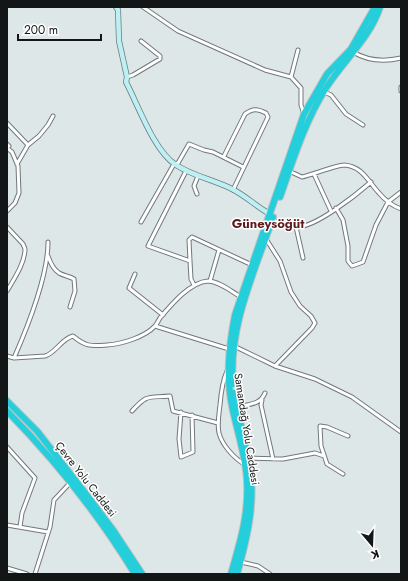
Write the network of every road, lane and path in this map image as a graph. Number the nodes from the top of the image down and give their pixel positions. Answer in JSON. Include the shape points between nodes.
{"nodes":[{"id":1,"x":116,"y":7,"type":"edge"},
{"id":2,"x":143,"y":7,"type":"edge"},
{"id":3,"x":375,"y":7,"type":"edge"},
{"id":4,"x":380,"y":7,"type":"edge"},
{"id":5,"x":141,"y":41,"type":"dead end"},
{"id":6,"x":298,"y":50,"type":"dead end"},
{"id":7,"x":352,"y":52,"type":"junction"},
{"id":8,"x":401,"y":58,"type":"edge"},
{"id":9,"x":127,"y":77,"type":"junction"},
{"id":10,"x":291,"y":77,"type":"junction"},
{"id":11,"x":401,"y":87,"type":"edge"},
{"id":12,"x":401,"y":91,"type":"edge"},
{"id":13,"x":324,"y":92,"type":"junction"},
{"id":14,"x":304,"y":114,"type":"junction"},
{"id":15,"x":53,"y":116,"type":"dead end"},
{"id":16,"x":7,"y":123,"type":"edge"},
{"id":17,"x":363,"y":125,"type":"dead end"},
{"id":18,"x":7,"y":144,"type":"edge"},
{"id":19,"x":28,"y":145,"type":"junction"},
{"id":20,"x":224,"y":156,"type":"junction"},
{"id":21,"x":17,"y":164,"type":"junction"},
{"id":22,"x":174,"y":164,"type":"junction"},
{"id":23,"x":243,"y":168,"type":"junction"},
{"id":24,"x":186,"y":171,"type":"junction"},
{"id":25,"x":290,"y":171,"type":"junction"},
{"id":26,"x":314,"y":174,"type":"junction"},
{"id":27,"x":198,"y":176,"type":"junction"},
{"id":28,"x":371,"y":182,"type":"junction"},
{"id":29,"x":233,"y":190,"type":"junction"},
{"id":30,"x":401,"y":192,"type":"edge"},
{"id":31,"x":197,"y":194,"type":"dead end"},
{"id":32,"x":388,"y":202,"type":"junction"},
{"id":33,"x":336,"y":208,"type":"junction"},
{"id":34,"x":401,"y":209,"type":"edge"},
{"id":35,"x":7,"y":211,"type":"edge"},
{"id":36,"x":331,"y":211,"type":"junction"},
{"id":37,"x":270,"y":214,"type":"junction"},
{"id":38,"x":272,"y":220,"type":"junction"},
{"id":39,"x":141,"y":222,"type":"dead end"},
{"id":40,"x":7,"y":227,"type":"edge"},
{"id":41,"x":296,"y":227,"type":"junction"},
{"id":42,"x":266,"y":239,"type":"junction"},
{"id":43,"x":48,"y":242,"type":"dead end"},
{"id":44,"x":219,"y":250,"type":"junction"},
{"id":45,"x":48,"y":256,"type":"junction"},
{"id":46,"x":303,"y":258,"type":"dead end"},
{"id":47,"x":190,"y":261,"type":"junction"},
{"id":48,"x":252,"y":265,"type":"junction"},
{"id":49,"x":135,"y":274,"type":"dead end"},
{"id":50,"x":210,"y":281,"type":"junction"},
{"id":51,"x":194,"y":285,"type":"junction"},
{"id":52,"x":7,"y":291,"type":"edge"},
{"id":53,"x":241,"y":297,"type":"junction"},
{"id":54,"x":70,"y":307,"type":"dead end"},
{"id":55,"x":163,"y":315,"type":"junction"},
{"id":56,"x":155,"y":326,"type":"junction"},
{"id":57,"x":232,"y":347,"type":"junction"},
{"id":58,"x":7,"y":356,"type":"edge"},
{"id":59,"x":14,"y":358,"type":"junction"},
{"id":60,"x":275,"y":366,"type":"junction"},
{"id":61,"x":228,"y":369,"type":"junction"},
{"id":62,"x":265,"y":393,"type":"dead end"},
{"id":63,"x":262,"y":400,"type":"junction"},
{"id":64,"x":7,"y":401,"type":"edge"},
{"id":65,"x":237,"y":407,"type":"junction"},
{"id":66,"x":7,"y":411,"type":"edge"},
{"id":67,"x":132,"y":411,"type":"dead end"},
{"id":68,"x":181,"y":412,"type":"junction"},
{"id":69,"x":192,"y":415,"type":"junction"},
{"id":70,"x":218,"y":423,"type":"junction"},
{"id":71,"x":401,"y":432,"type":"edge"},
{"id":72,"x":348,"y":436,"type":"dead end"},
{"id":73,"x":7,"y":447,"type":"edge"},
{"id":74,"x":324,"y":456,"type":"junction"},
{"id":75,"x":248,"y":458,"type":"junction"},
{"id":76,"x":273,"y":459,"type":"junction"},
{"id":77,"x":246,"y":465,"type":"junction"},
{"id":78,"x":343,"y":474,"type":"dead end"},
{"id":79,"x":70,"y":483,"type":"junction"},
{"id":80,"x":7,"y":525,"type":"edge"},
{"id":81,"x":20,"y":527,"type":"junction"},
{"id":82,"x":48,"y":532,"type":"junction"},
{"id":83,"x":240,"y":562,"type":"junction"},
{"id":84,"x":7,"y":568,"type":"edge"},
{"id":85,"x":139,"y":573,"type":"edge"},
{"id":86,"x":27,"y":574,"type":"edge"},
{"id":87,"x":35,"y":574,"type":"edge"},
{"id":88,"x":231,"y":574,"type":"edge"},
{"id":89,"x":237,"y":574,"type":"edge"},
{"id":90,"x":270,"y":574,"type":"edge"}],
"edges":[{"from":1,"to":9,"type":"street","via":[[119,41]]},
{"from":2,"to":10,"type":"street","via":[[173,28],[204,43],[265,70]]},
{"from":3,"to":14,"type":"highway","name":"Samandağ Yolu Caddesi","via":[[351,49],[327,74]]},
{"from":4,"to":7,"type":"highway","name":"Samandağ Yolu Caddesi","via":[[369,30]]},
{"from":5,"to":9,"type":"street","via":[[160,56],[160,59]]},
{"from":6,"to":10,"type":"street"},
{"from":7,"to":8,"type":"street","via":[[370,60]]},
{"from":7,"to":13,"type":"highway","name":"Samandağ Yolu Caddesi"},
{"from":9,"to":22,"type":"street","via":[[126,82],[154,139]]},
{"from":10,"to":14,"type":"street","via":[[301,88]]},
{"from":11,"to":12,"type":"street"},
{"from":13,"to":17,"type":"street","via":[[331,95],[346,114]]},
{"from":13,"to":25,"type":"highway","name":"Samandağ Yolu Caddesi","via":[[305,128]]},
{"from":14,"to":37,"type":"highway","name":"Samandağ Yolu Caddesi"},
{"from":15,"to":19,"type":"street","via":[[39,136]]},
{"from":16,"to":19,"type":"street"},
{"from":18,"to":21,"type":"street"},
{"from":19,"to":21,"type":"street"},
{"from":20,"to":22,"type":"street","via":[[189,144],[178,163]]},
{"from":20,"to":23,"type":"street"},
{"from":20,"to":23,"type":"street","via":[[245,114],[250,110],[266,113],[268,117]]},
{"from":21,"to":35,"type":"street","via":[[19,192],[15,203]]},
{"from":22,"to":24,"type":"street"},
{"from":22,"to":39,"type":"street"},
{"from":23,"to":29,"type":"street"},
{"from":24,"to":27,"type":"street"},
{"from":24,"to":47,"type":"street","via":[[148,246]]},
{"from":25,"to":26,"type":"street","via":[[302,177]]},
{"from":25,"to":38,"type":"highway","name":"Samandağ Yolu Caddesi"},
{"from":26,"to":28,"type":"street","via":[[342,165],[355,167]]},
{"from":26,"to":36,"type":"street"},
{"from":27,"to":29,"type":"street"},
{"from":27,"to":31,"type":"street","via":[[194,186]]},
{"from":28,"to":32,"type":"street"},
{"from":28,"to":33,"type":"street"},
{"from":29,"to":37,"type":"street"},
{"from":30,"to":32,"type":"street"},
{"from":32,"to":33,"type":"street","via":[[376,225],[363,262],[352,266],[348,261],[343,220]]},
{"from":32,"to":34,"type":"street"},
{"from":33,"to":36,"type":"street"},
{"from":36,"to":41,"type":"street","via":[[307,225]]},
{"from":37,"to":48,"type":"highway","name":"Samandağ Yolu Caddesi"},
{"from":38,"to":41,"type":"street"},
{"from":38,"to":42,"type":"highway","name":"Samandağ Yolu Caddesi"},
{"from":40,"to":52,"type":"street","via":[[25,249],[23,261]]},
{"from":41,"to":46,"type":"street"},
{"from":42,"to":57,"type":"highway","name":"Samandağ Yolu Caddesi","via":[[241,311]]},
{"from":42,"to":60,"type":"street","via":[[280,260],[291,292],[315,323]]},
{"from":43,"to":45,"type":"street"},
{"from":44,"to":47,"type":"street","via":[[192,237],[189,240]]},
{"from":44,"to":48,"type":"street"},
{"from":44,"to":50,"type":"street"},
{"from":45,"to":54,"type":"street","via":[[51,265],[74,279],[75,291]]},
{"from":45,"to":59,"type":"street","via":[[37,297]]},
{"from":47,"to":51,"type":"street"},
{"from":48,"to":53,"type":"highway","name":"Samandağ Yolu Caddesi"},
{"from":49,"to":55,"type":"street","via":[[129,288]]},
{"from":50,"to":51,"type":"street"},
{"from":50,"to":53,"type":"street"},
{"from":51,"to":55,"type":"street"},
{"from":53,"to":57,"type":"highway","name":"Samandağ Yolu Caddesi","via":[[235,315]]},
{"from":55,"to":56,"type":"street"},
{"from":56,"to":57,"type":"street"},
{"from":56,"to":59,"type":"street","via":[[126,342],[82,344],[73,336],[67,338],[49,355]]},
{"from":57,"to":60,"type":"street"},
{"from":57,"to":61,"type":"highway","name":"Samandağ Yolu Caddesi"},
{"from":57,"to":65,"type":"highway","name":"Samandağ Yolu Caddesi"},
{"from":58,"to":59,"type":"street"},
{"from":60,"to":71,"type":"street","via":[[315,379],[352,397]]},
{"from":61,"to":70,"type":"street","via":[[222,385]]},
{"from":61,"to":77,"type":"highway","name":"Samandağ Yolu Caddesi","via":[[232,405]]},
{"from":62,"to":63,"type":"street"},
{"from":63,"to":65,"type":"street"},
{"from":63,"to":76,"type":"street"},
{"from":64,"to":85,"type":"highway","name":"Çevre Yolu Caddesi","via":[[37,431],[81,488],[113,530]]},
{"from":65,"to":75,"type":"highway","name":"Samandağ Yolu Caddesi"},
{"from":66,"to":79,"type":"highway","name":"Çevre Yolu Caddesi","via":[[33,437]]},
{"from":67,"to":68,"type":"street","via":[[146,398],[170,396],[173,410]]},
{"from":68,"to":69,"type":"street"},
{"from":68,"to":69,"type":"street","via":[[181,458],[193,452]]},
{"from":69,"to":70,"type":"street"},
{"from":70,"to":77,"type":"street","via":[[222,441],[239,462]]},
{"from":72,"to":74,"type":"street","via":[[320,426]]},
{"from":73,"to":81,"type":"street","via":[[35,478],[22,513]]},
{"from":74,"to":76,"type":"street","via":[[315,453]]},
{"from":74,"to":78,"type":"street","via":[[327,464]]},
{"from":75,"to":76,"type":"street"},
{"from":75,"to":83,"type":"highway","name":"Samandağ Yolu Caddesi","via":[[252,501],[250,524]]},
{"from":77,"to":88,"type":"highway","name":"Samandağ Yolu Caddesi","via":[[246,515]]},
{"from":79,"to":82,"type":"street","via":[[54,500]]},
{"from":79,"to":85,"type":"highway","name":"Çevre Yolu Caddesi"},
{"from":80,"to":81,"type":"street"},
{"from":81,"to":82,"type":"street"},
{"from":82,"to":87,"type":"street"},
{"from":83,"to":89,"type":"highway","name":"Samandağ Yolu Caddesi"},
{"from":83,"to":90,"type":"street","via":[[258,566]]},
{"from":84,"to":86,"type":"street"}]}
